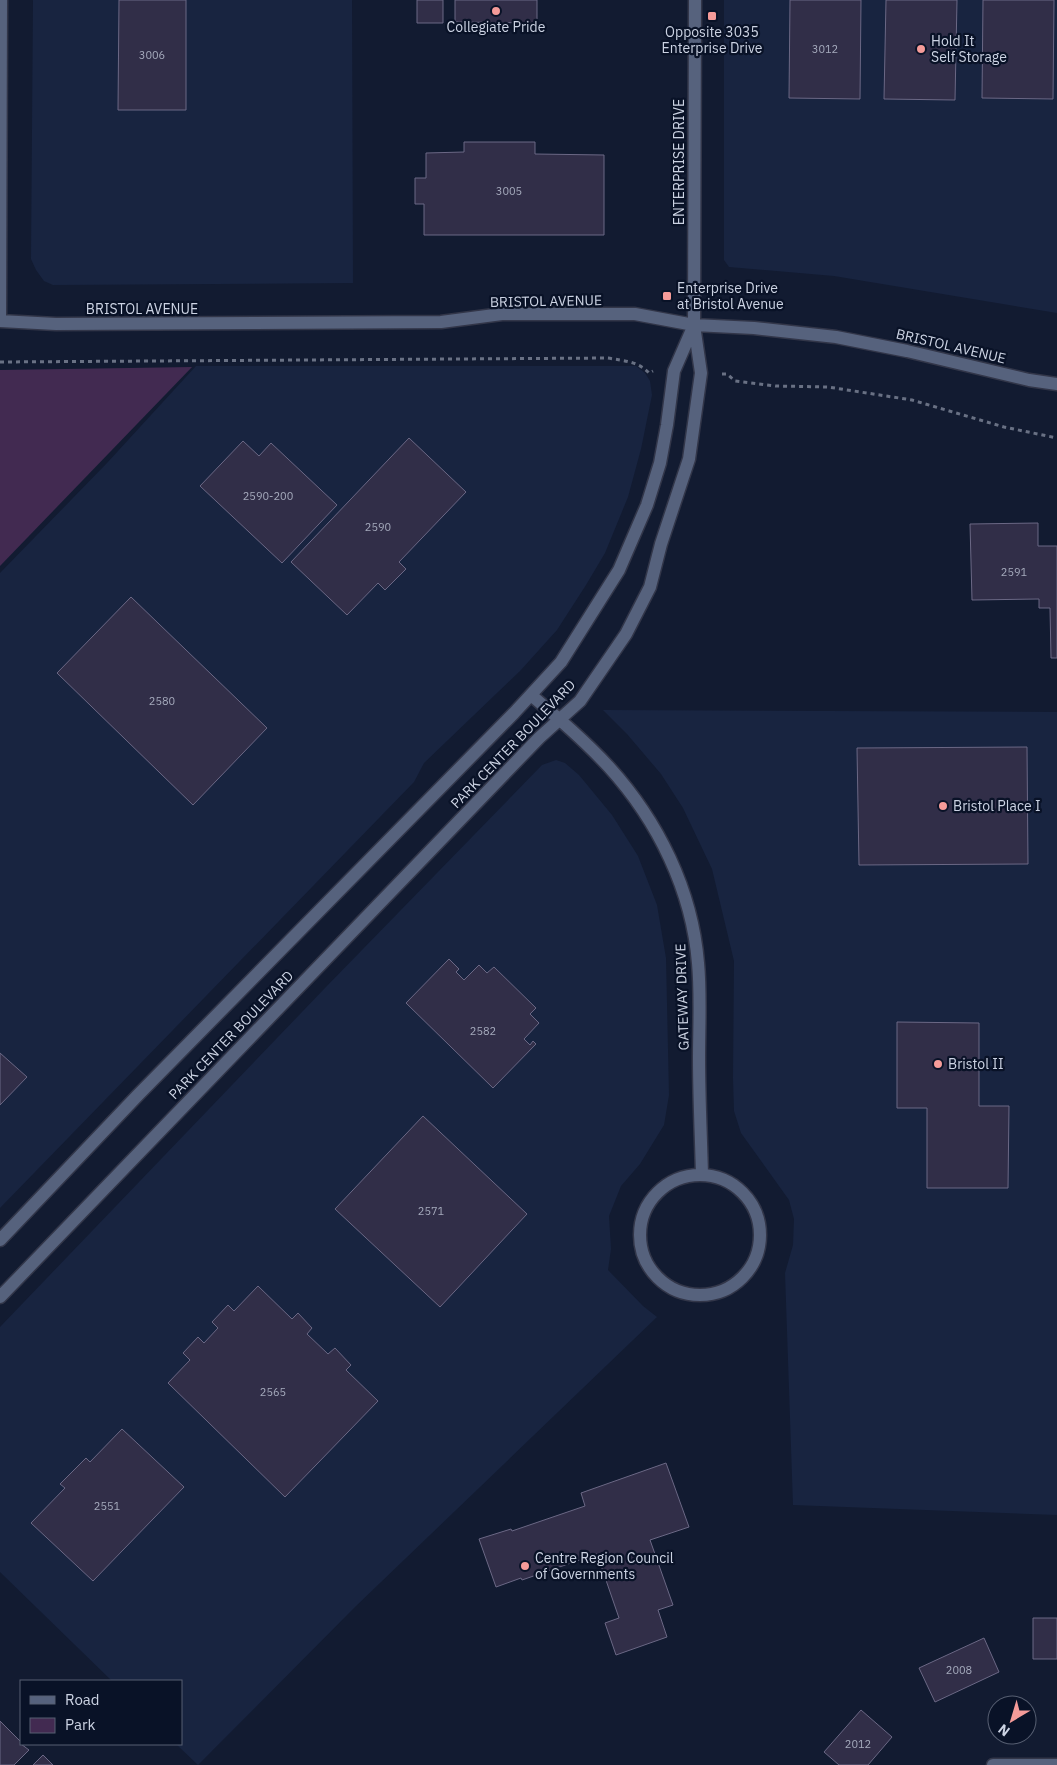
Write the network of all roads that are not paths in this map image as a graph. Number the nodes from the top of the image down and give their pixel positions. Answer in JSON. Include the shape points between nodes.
{"nodes":[{"id":1,"x":1,"y":0,"type":"edge"},
{"id":2,"x":695,"y":0,"type":"edge"},
{"id":3,"x":0,"y":321,"type":"edge"},
{"id":4,"x":694,"y":325,"type":"junction"},
{"id":5,"x":1057,"y":384,"type":"edge"},
{"id":6,"x":531,"y":695,"type":"junction"},
{"id":7,"x":559,"y":719,"type":"junction"},
{"id":8,"x":702,"y":1175,"type":"junction"},
{"id":9,"x":0,"y":1240,"type":"edge"},
{"id":10,"x":0,"y":1297,"type":"edge"},
{"id":11,"x":993,"y":1765,"type":"edge"},
{"id":12,"x":1057,"y":1765,"type":"edge"}],
"edges":[{"from":1,"to":3,"type":"street"},
{"from":2,"to":4,"type":"street","name":"ENTERPRISE DRIVE"},
{"from":3,"to":4,"type":"street","name":"BRISTOL AVENUE","via":[[56,324],[431,322],[502,314],[635,314]]},
{"from":4,"to":5,"type":"street","name":"BRISTOL AVENUE","via":[[836,336]]},
{"from":4,"to":6,"type":"street","name":"PARK CENTER BOULEVARD","via":[[674,371],[660,463],[647,504],[618,570],[561,662]]},
{"from":4,"to":7,"type":"street","name":"PARK CENTER BOULEVARD","via":[[701,373],[689,459],[650,587],[626,634],[580,701]]},
{"from":6,"to":7,"type":"street","name":"GATEWAY DRIVE"},
{"from":6,"to":9,"type":"street","name":"PARK CENTER BOULEVARD"},
{"from":7,"to":8,"type":"street","name":"GATEWAY DRIVE","via":[[609,767],[634,798],[674,867],[687,903],[698,964]]},
{"from":7,"to":10,"type":"street","name":"PARK CENTER BOULEVARD"},
{"from":8,"to":8,"type":"street","via":[[686,1176],[658,1192],[648,1205],[640,1236],[642,1252],[656,1276],[667,1285],[692,1294],[720,1292],[743,1277],[757,1253],[760,1240],[759,1226],[749,1201],[728,1182]]},
{"from":11,"to":12,"type":"street"}]}
